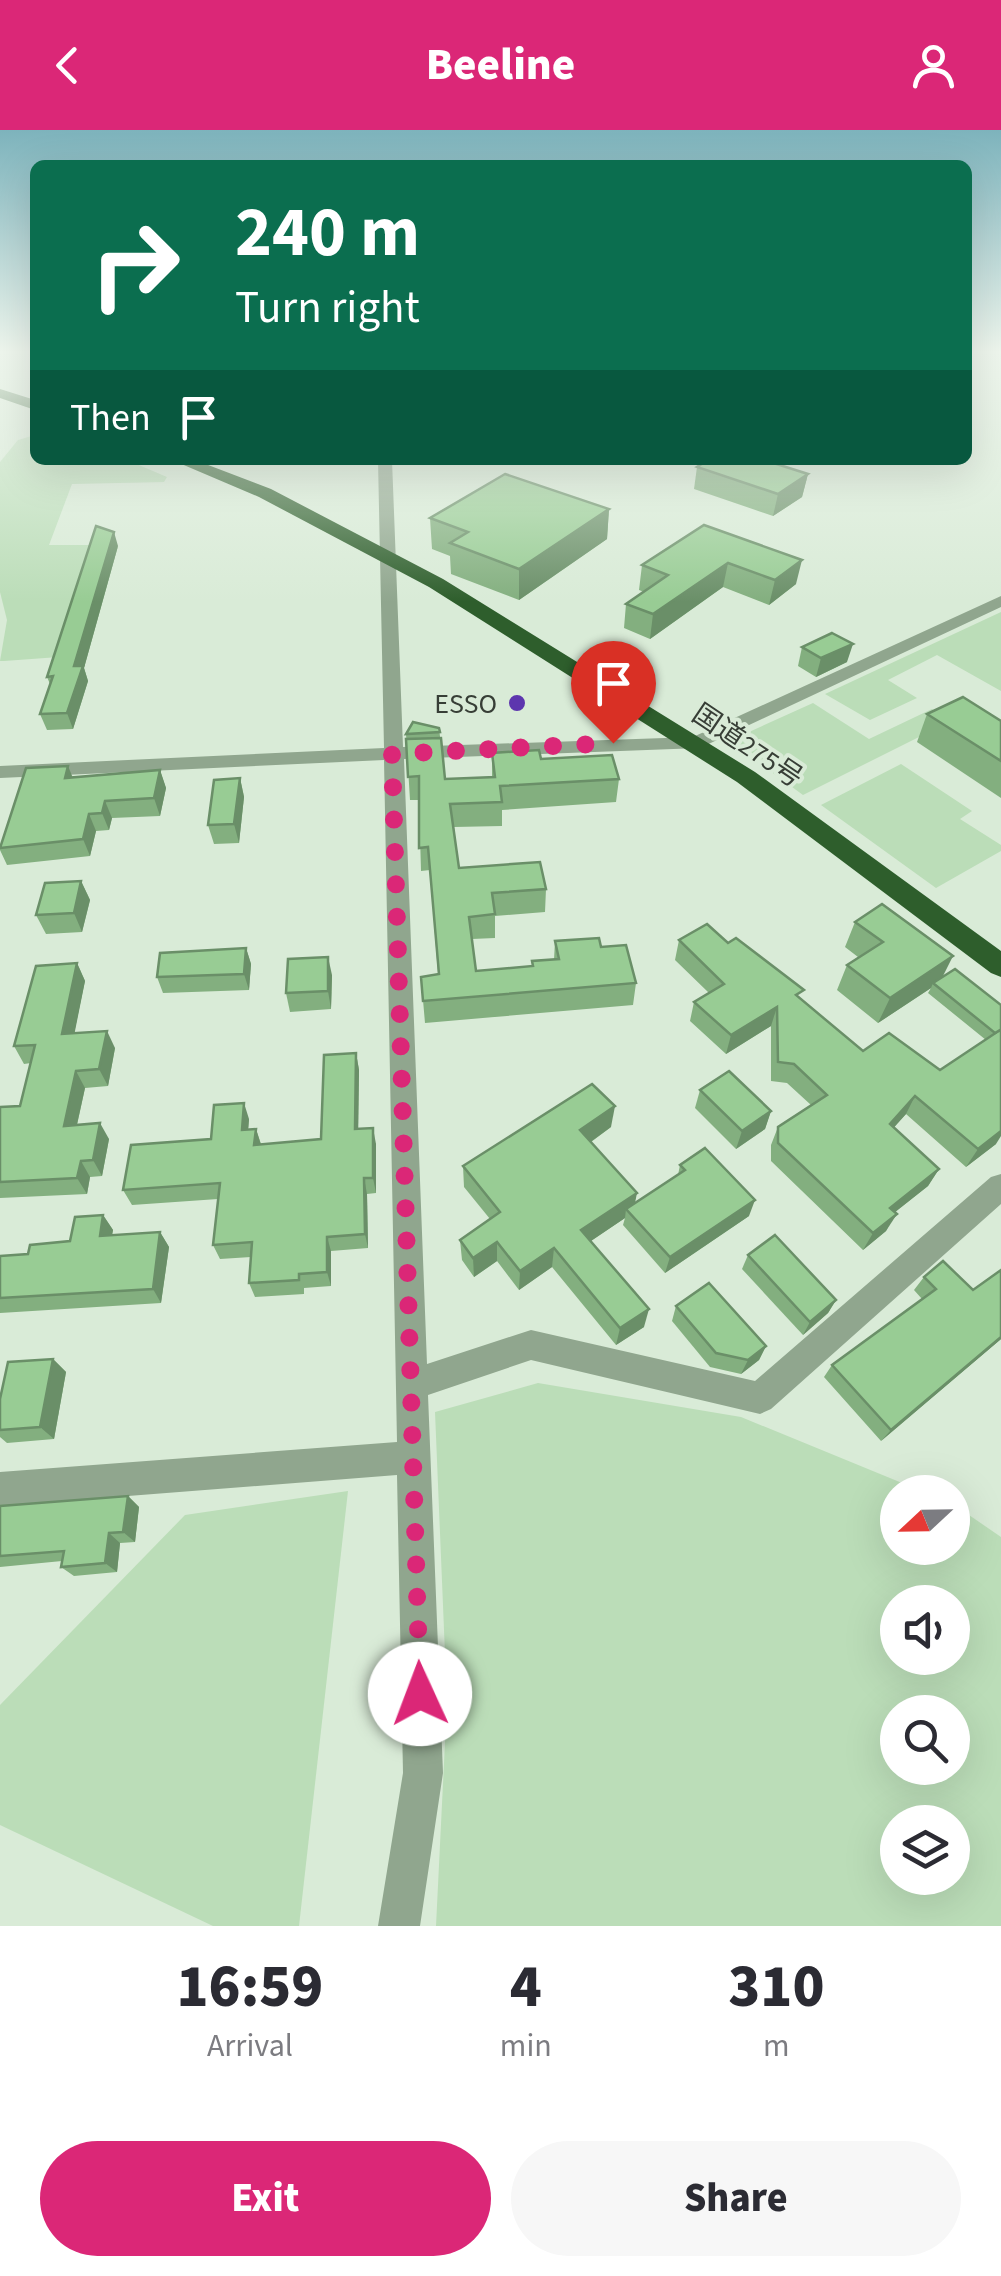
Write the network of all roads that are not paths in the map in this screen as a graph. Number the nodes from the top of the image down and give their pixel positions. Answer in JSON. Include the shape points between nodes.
{"nodes":[{"id":1,"x":193,"y":465,"type":"edge"},
{"id":2,"x":386,"y":465,"type":"edge"},
{"id":3,"x":386,"y":557,"type":"junction"},
{"id":4,"x":1001,"y":601,"type":"edge"},
{"id":5,"x":690,"y":742,"type":"junction"},
{"id":6,"x":392,"y":754,"type":"junction"},
{"id":7,"x":0,"y":772,"type":"edge"},
{"id":8,"x":1001,"y":966,"type":"edge"},
{"id":9,"x":1001,"y":1186,"type":"edge"},
{"id":10,"x":411,"y":1385,"type":"junction"},
{"id":11,"x":413,"y":1458,"type":"junction"},
{"id":12,"x":0,"y":1489,"type":"edge"},
{"id":13,"x":399,"y":1926,"type":"edge"}],
"edges":[{"from":1,"to":3,"type":"highway","name":"国道275号","via":[[265,493]]},
{"from":2,"to":3,"type":"street"},
{"from":3,"to":5,"type":"highway","name":"国道275号"},
{"from":3,"to":6,"type":"street"},
{"from":4,"to":5,"type":"street"},
{"from":5,"to":6,"type":"street"},
{"from":5,"to":8,"type":"highway","name":"国道275号"},
{"from":6,"to":7,"type":"street"},
{"from":6,"to":10,"type":"street"},
{"from":9,"to":10,"type":"street","via":[[760,1398],[532,1344]]},
{"from":10,"to":11,"type":"street"},
{"from":11,"to":12,"type":"street"},
{"from":11,"to":13,"type":"street","via":[[423,1773]]}]}
